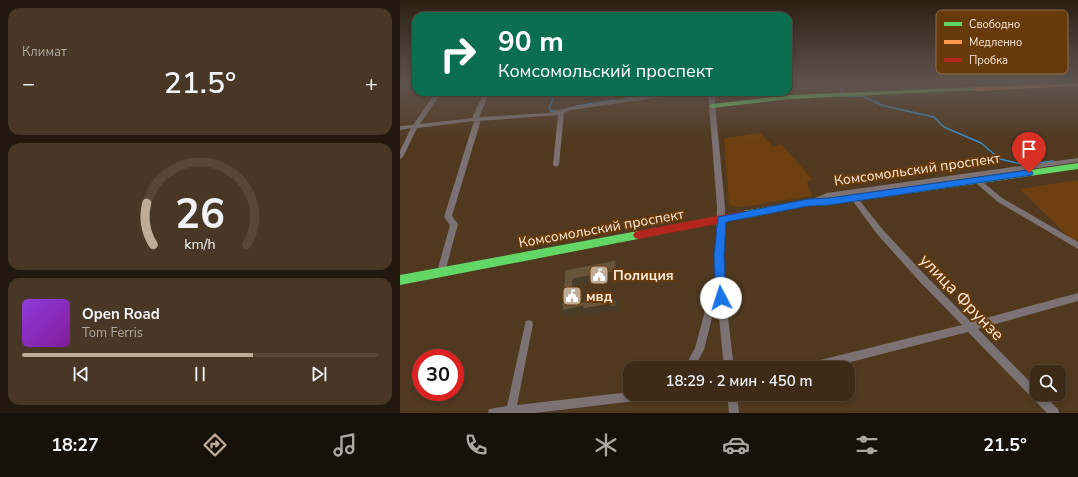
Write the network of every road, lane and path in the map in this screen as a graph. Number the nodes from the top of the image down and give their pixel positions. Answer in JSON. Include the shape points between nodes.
{"nodes":[{"id":1,"x":432,"y":101,"type":"edge"},
{"id":2,"x":483,"y":101,"type":"edge"},
{"id":3,"x":622,"y":101,"type":"edge"},
{"id":4,"x":712,"y":101,"type":"edge"},
{"id":5,"x":753,"y":101,"type":"edge"},
{"id":6,"x":712,"y":106,"type":"junction"},
{"id":7,"x":561,"y":113,"type":"junction"},
{"id":8,"x":476,"y":119,"type":"junction"},
{"id":9,"x":415,"y":126,"type":"junction"},
{"id":10,"x":400,"y":128,"type":"edge"},
{"id":11,"x":400,"y":157,"type":"edge"},
{"id":12,"x":1078,"y":160,"type":"edge"},
{"id":13,"x":556,"y":165,"type":"dead end"},
{"id":14,"x":1078,"y":166,"type":"edge"},
{"id":15,"x":974,"y":178,"type":"junction"},
{"id":16,"x":854,"y":198,"type":"junction"},
{"id":17,"x":808,"y":203,"type":"junction"},
{"id":18,"x":722,"y":220,"type":"junction"},
{"id":19,"x":1078,"y":246,"type":"edge"},
{"id":20,"x":441,"y":272,"type":"junction"},
{"id":21,"x":719,"y":275,"type":"junction"},
{"id":22,"x":400,"y":280,"type":"edge"},
{"id":23,"x":1078,"y":297,"type":"edge"},
{"id":24,"x":529,"y":324,"type":"dead end"},
{"id":25,"x":970,"y":327,"type":"junction"},
{"id":26,"x":693,"y":361,"type":"edge"},
{"id":27,"x":727,"y":361,"type":"edge"},
{"id":28,"x":836,"y":361,"type":"edge"},
{"id":29,"x":623,"y":397,"type":"edge"},
{"id":30,"x":733,"y":401,"type":"edge"},
{"id":31,"x":511,"y":411,"type":"edge"},
{"id":32,"x":493,"y":413,"type":"edge"},
{"id":33,"x":734,"y":413,"type":"edge"},
{"id":34,"x":1054,"y":413,"type":"edge"}],
"edges":[{"from":1,"to":9,"type":"street"},
{"from":2,"to":8,"type":"street"},
{"from":3,"to":7,"type":"street","via":[[570,109]]},
{"from":4,"to":6,"type":"street"},
{"from":5,"to":6,"type":"street"},
{"from":6,"to":18,"type":"street"},
{"from":7,"to":8,"type":"street"},
{"from":7,"to":13,"type":"street"},
{"from":8,"to":9,"type":"street"},
{"from":8,"to":20,"type":"street","via":[[477,123],[448,217],[454,224]]},
{"from":9,"to":10,"type":"street"},
{"from":9,"to":11,"type":"street"},
{"from":12,"to":15,"type":"street","name":"Комсомольский проспект"},
{"from":14,"to":15,"type":"street","name":"Комсомольский проспект"},
{"from":15,"to":16,"type":"street","name":"Комсомольский проспект"},
{"from":15,"to":17,"type":"street","name":"Комсомольский проспект","via":[[827,196]]},
{"from":15,"to":19,"type":"street","via":[[1000,200]]},
{"from":16,"to":17,"type":"street","name":"Комсомольский проспект"},
{"from":16,"to":25,"type":"street","name":"улица Фрунзе","via":[[880,232]]},
{"from":17,"to":18,"type":"street","name":"Комсомольский проспект"},
{"from":18,"to":20,"type":"street","name":"Комсомольский проспект"},
{"from":18,"to":21,"type":"street"},
{"from":20,"to":22,"type":"street","name":"Комсомольский проспект"},
{"from":21,"to":26,"type":"street","via":[[699,350]]},
{"from":21,"to":27,"type":"street"},
{"from":23,"to":25,"type":"street"},
{"from":24,"to":31,"type":"street"},
{"from":25,"to":28,"type":"street"},
{"from":25,"to":34,"type":"street","name":"улица Фрунзе"},
{"from":29,"to":31,"type":"street"},
{"from":30,"to":33,"type":"street"},
{"from":31,"to":32,"type":"street"}]}
